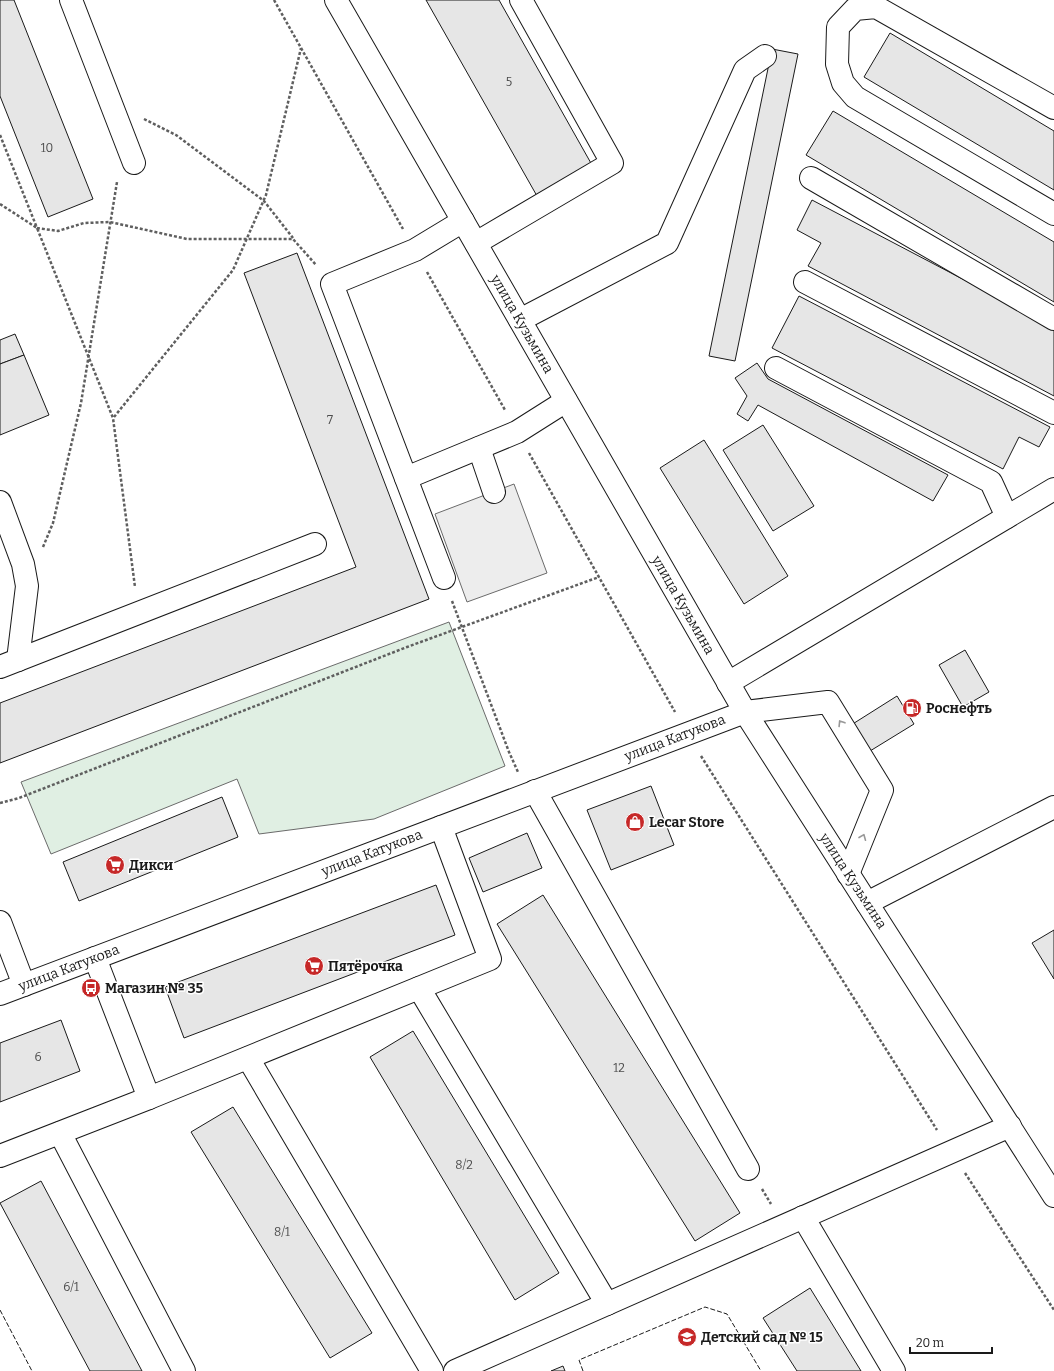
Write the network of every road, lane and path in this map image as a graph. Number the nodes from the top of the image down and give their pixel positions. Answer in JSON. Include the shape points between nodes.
{"nodes":[{"id":1,"x":71,"y":0,"type":"edge"},
{"id":2,"x":274,"y":0,"type":"edge"},
{"id":3,"x":336,"y":0,"type":"edge"},
{"id":4,"x":521,"y":0,"type":"edge"},
{"id":5,"x":301,"y":48,"type":"junction"},
{"id":6,"x":765,"y":56,"type":"dead end"},
{"id":7,"x":110,"y":101,"type":"junction"},
{"id":8,"x":1054,"y":108,"type":"edge"},
{"id":9,"x":0,"y":135,"type":"edge"},
{"id":10,"x":130,"y":154,"type":"joint"},
{"id":11,"x":811,"y":178,"type":"dead end"},
{"id":12,"x":264,"y":200,"type":"junction"},
{"id":13,"x":0,"y":204,"type":"edge"},
{"id":14,"x":1054,"y":214,"type":"edge"},
{"id":15,"x":463,"y":221,"type":"junction"},
{"id":16,"x":110,"y":222,"type":"junction"},
{"id":17,"x":37,"y":228,"type":"junction"},
{"id":18,"x":246,"y":239,"type":"junction"},
{"id":19,"x":293,"y":239,"type":"junction"},
{"id":20,"x":476,"y":243,"type":"junction"},
{"id":21,"x":415,"y":250,"type":"junction"},
{"id":22,"x":805,"y":282,"type":"dead end"},
{"id":23,"x":332,"y":284,"type":"junction"},
{"id":24,"x":1054,"y":319,"type":"edge"},
{"id":25,"x":520,"y":320,"type":"junction"},
{"id":26,"x":89,"y":355,"type":"junction"},
{"id":27,"x":776,"y":368,"type":"dead end"},
{"id":28,"x":566,"y":401,"type":"junction"},
{"id":29,"x":1054,"y":414,"type":"edge"},
{"id":30,"x":113,"y":418,"type":"junction"},
{"id":31,"x":517,"y":432,"type":"junction"},
{"id":32,"x":479,"y":448,"type":"junction"},
{"id":33,"x":406,"y":478,"type":"junction"},
{"id":34,"x":1054,"y":489,"type":"edge"},
{"id":35,"x":494,"y":492,"type":"dead end"},
{"id":36,"x":0,"y":502,"type":"edge"},
{"id":37,"x":1007,"y":517,"type":"junction"},
{"id":38,"x":315,"y":544,"type":"dead end"},
{"id":39,"x":42,"y":551,"type":"dead end"},
{"id":40,"x":599,"y":577,"type":"junction"},
{"id":41,"x":444,"y":578,"type":"joint"},
{"id":42,"x":138,"y":613,"type":"junction"},
{"id":43,"x":461,"y":627,"type":"junction"},
{"id":44,"x":9,"y":664,"type":"edge"},
{"id":45,"x":728,"y":683,"type":"junction"},
{"id":46,"x":745,"y":712,"type":"junction"},
{"id":47,"x":687,"y":734,"type":"junction"},
{"id":48,"x":532,"y":793,"type":"junction"},
{"id":49,"x":0,"y":803,"type":"edge"},
{"id":50,"x":1054,"y":807,"type":"edge"},
{"id":51,"x":441,"y":827,"type":"junction"},
{"id":52,"x":848,"y":874,"type":"junction"},
{"id":53,"x":867,"y":903,"type":"junction"},
{"id":54,"x":0,"y":922,"type":"edge"},
{"id":55,"x":95,"y":958,"type":"junction"},
{"id":56,"x":24,"y":985,"type":"junction"},
{"id":57,"x":419,"y":988,"type":"junction"},
{"id":58,"x":0,"y":994,"type":"edge"},
{"id":59,"x":248,"y":1058,"type":"junction"},
{"id":60,"x":149,"y":1098,"type":"junction"},
{"id":61,"x":1010,"y":1126,"type":"junction"},
{"id":62,"x":60,"y":1133,"type":"junction"},
{"id":63,"x":951,"y":1152,"type":"junction"},
{"id":64,"x":0,"y":1156,"type":"edge"},
{"id":65,"x":748,"y":1169,"type":"joint"},
{"id":66,"x":1054,"y":1196,"type":"edge"},
{"id":67,"x":794,"y":1221,"type":"junction"},
{"id":68,"x":607,"y":1304,"type":"junction"},
{"id":69,"x":1054,"y":1310,"type":"edge"},
{"id":70,"x":184,"y":1371,"type":"edge"},
{"id":71,"x":432,"y":1371,"type":"edge"},
{"id":72,"x":455,"y":1371,"type":"edge"},
{"id":73,"x":894,"y":1371,"type":"edge"}],
"edges":[{"from":1,"to":7,"type":"main road"},
{"from":2,"to":5,"type":"path"},
{"from":3,"to":15,"type":"main road","name":"улица Кузьмина"},
{"from":4,"to":20,"type":"main road","via":[[612,163]]},
{"from":5,"to":12,"type":"path"},
{"from":5,"to":21,"type":"path"},
{"from":6,"to":25,"type":"main road","via":[[745,70],[667,243]]},
{"from":7,"to":10,"type":"main road"},
{"from":7,"to":12,"type":"path","via":[[176,135]]},
{"from":8,"to":14,"type":"main road","via":[[876,7],[855,9],[838,27],[837,64],[843,83],[855,97]]},
{"from":9,"to":17,"type":"path"},
{"from":10,"to":16,"type":"path","via":[[119,170]]},
{"from":11,"to":24,"type":"main road"},
{"from":12,"to":18,"type":"path"},
{"from":12,"to":19,"type":"path"},
{"from":13,"to":17,"type":"path"},
{"from":15,"to":20,"type":"main road","name":"улица Кузьмина"},
{"from":15,"to":21,"type":"main road"},
{"from":16,"to":17,"type":"path","via":[[84,223],[58,231]]},
{"from":16,"to":18,"type":"path","via":[[187,239]]},
{"from":16,"to":26,"type":"path"},
{"from":17,"to":26,"type":"path"},
{"from":18,"to":19,"type":"path"},
{"from":18,"to":30,"type":"path","via":[[233,270]]},
{"from":19,"to":23,"type":"path"},
{"from":20,"to":25,"type":"main road","name":"улица Кузьмина"},
{"from":21,"to":23,"type":"main road"},
{"from":21,"to":31,"type":"path"},
{"from":22,"to":29,"type":"main road"},
{"from":23,"to":33,"type":"main road"},
{"from":25,"to":28,"type":"main road","name":"улица Кузьмина"},
{"from":26,"to":30,"type":"path"},
{"from":26,"to":39,"type":"path","via":[[54,523]]},
{"from":27,"to":37,"type":"main road","via":[[992,482]]},
{"from":28,"to":31,"type":"main road"},
{"from":28,"to":45,"type":"main road","name":"улица Кузьмина"},
{"from":30,"to":42,"type":"path"},
{"from":31,"to":32,"type":"main road"},
{"from":31,"to":40,"type":"path"},
{"from":32,"to":33,"type":"main road"},
{"from":32,"to":35,"type":"main road"},
{"from":33,"to":41,"type":"main road"},
{"from":34,"to":37,"type":"main road"},
{"from":36,"to":44,"type":"main road","via":[[27,586]]},
{"from":37,"to":45,"type":"main road"},
{"from":38,"to":42,"type":"main road"},
{"from":40,"to":43,"type":"path"},
{"from":40,"to":47,"type":"path"},
{"from":41,"to":43,"type":"path"},
{"from":42,"to":44,"type":"main road"},
{"from":43,"to":48,"type":"path","via":[[509,752]]},
{"from":43,"to":49,"type":"path","via":[[19,798]]},
{"from":45,"to":46,"type":"main road","name":"улица Кузьмина"},
{"from":46,"to":47,"type":"main road","name":"улица Катукова"},
{"from":46,"to":52,"type":"main road","name":"улица Кузьмина"},
{"from":52,"to":46,"type":"main road","name":"улица Катукова","one_way":true,"via":[[882,790],[828,702]]},
{"from":47,"to":48,"type":"main road","name":"улица Катукова"},
{"from":47,"to":63,"type":"path"},
{"from":48,"to":51,"type":"main road","name":"улица Катукова"},
{"from":48,"to":65,"type":"main road"},
{"from":50,"to":53,"type":"main road"},
{"from":51,"to":55,"type":"main road","name":"улица Катукова"},
{"from":51,"to":57,"type":"main road","via":[[490,959]]},
{"from":52,"to":53,"type":"main road","name":"улица Кузьмина"},
{"from":53,"to":61,"type":"main road","name":"улица Кузьмина"},
{"from":54,"to":56,"type":"main road"},
{"from":55,"to":56,"type":"main road","name":"улица Катукова"},
{"from":55,"to":60,"type":"main road"},
{"from":56,"to":58,"type":"main road","name":"улица Катукова"},
{"from":57,"to":59,"type":"main road"},
{"from":57,"to":68,"type":"main road"},
{"from":59,"to":60,"type":"main road"},
{"from":59,"to":71,"type":"main road"},
{"from":60,"to":62,"type":"main road"},
{"from":61,"to":63,"type":"main road"},
{"from":61,"to":66,"type":"main road","name":"улица Кузьмина"},
{"from":62,"to":64,"type":"main road"},
{"from":62,"to":70,"type":"main road"},
{"from":63,"to":67,"type":"main road"},
{"from":63,"to":69,"type":"path"},
{"from":65,"to":67,"type":"path"},
{"from":67,"to":68,"type":"main road"},
{"from":67,"to":73,"type":"main road"},
{"from":68,"to":72,"type":"main road"}]}
